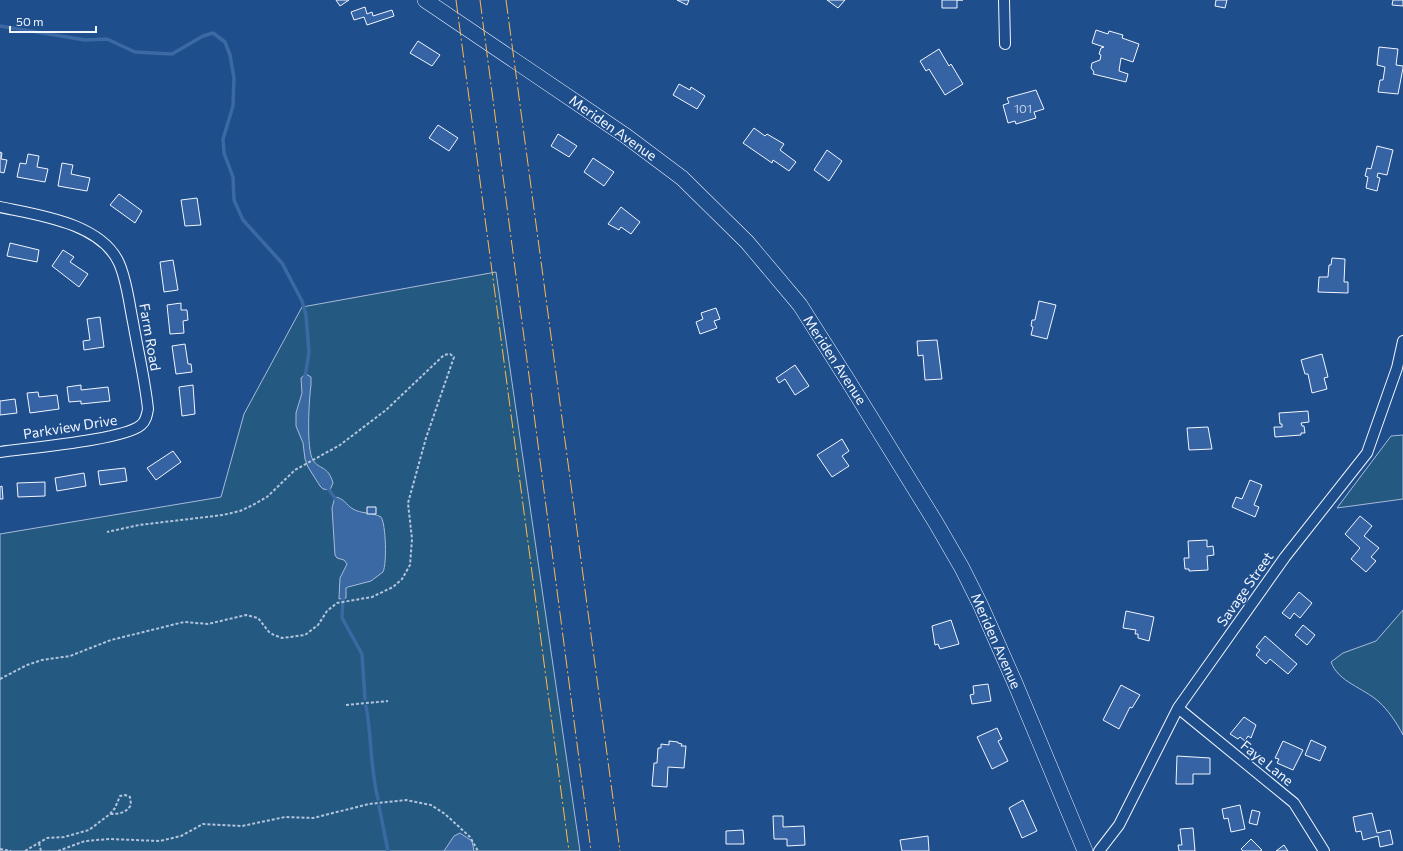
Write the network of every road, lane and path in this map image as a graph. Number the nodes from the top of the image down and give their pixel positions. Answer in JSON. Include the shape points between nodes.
{"nodes":[{"id":1,"x":424,"y":0,"type":"edge"},
{"id":2,"x":1004,"y":0,"type":"edge"},
{"id":3,"x":1005,"y":44,"type":"dead end"},
{"id":4,"x":0,"y":206,"type":"edge"},
{"id":5,"x":1403,"y":341,"type":"edge"},
{"id":6,"x":142,"y":425,"type":"joint"},
{"id":7,"x":0,"y":452,"type":"edge"},
{"id":8,"x":107,"y":532,"type":"dead end"},
{"id":9,"x":0,"y":679,"type":"edge"},
{"id":10,"x":388,"y":701,"type":"dead end"},
{"id":11,"x":346,"y":705,"type":"dead end"},
{"id":12,"x":1178,"y":708,"type":"junction"},
{"id":13,"x":110,"y":814,"type":"junction"},
{"id":14,"x":39,"y":843,"type":"junction"},
{"id":15,"x":0,"y":849,"type":"edge"},
{"id":16,"x":11,"y":851,"type":"edge"},
{"id":17,"x":25,"y":851,"type":"edge"},
{"id":18,"x":41,"y":851,"type":"edge"},
{"id":19,"x":58,"y":851,"type":"edge"},
{"id":20,"x":478,"y":851,"type":"edge"},
{"id":21,"x":1085,"y":851,"type":"edge"},
{"id":22,"x":1099,"y":851,"type":"edge"},
{"id":23,"x":1324,"y":851,"type":"edge"}],
"edges":[{"from":1,"to":21,"type":"main road","name":"Meriden Avenue","via":[[626,136],[682,178],[747,242],[800,306],[848,378],[962,568],[1015,683]]},
{"from":2,"to":3,"type":"street"},
{"from":4,"to":6,"type":"street","name":"Farm Road","via":[[70,223],[93,236],[119,262],[146,396],[146,417]]},
{"from":5,"to":12,"type":"street","name":"Savage Street","via":[[1397,368],[1367,453],[1285,557]]},
{"from":6,"to":7,"type":"street","name":"Parkview Drive","via":[[128,432],[105,437]]},
{"from":8,"to":9,"type":"path","via":[[139,525],[223,515],[240,511],[268,497],[289,474],[340,445],[386,410],[444,355],[454,356],[408,498],[407,513],[412,548],[407,572],[398,584],[372,597],[337,603],[327,611],[318,626],[305,635],[282,638],[269,632],[258,618],[246,615],[208,624],[184,622],[116,639],[70,656],[42,660]]},
{"from":10,"to":11,"type":"path"},
{"from":12,"to":22,"type":"street","name":"Savage Street","via":[[1119,825]]},
{"from":12,"to":23,"type":"street","name":"Faye Lane","via":[[1294,803]]},
{"from":13,"to":13,"type":"path","via":[[120,814],[128,809],[132,805],[130,797],[120,796]]},
{"from":13,"to":14,"type":"path","via":[[89,830],[64,837],[47,838]]},
{"from":14,"to":17,"type":"path"},
{"from":14,"to":18,"type":"path"},
{"from":15,"to":16,"type":"path"},
{"from":19,"to":20,"type":"path","via":[[85,841],[160,841],[181,836],[203,824],[242,826],[285,816],[313,818],[369,804],[414,800],[439,810],[470,837]]}]}
